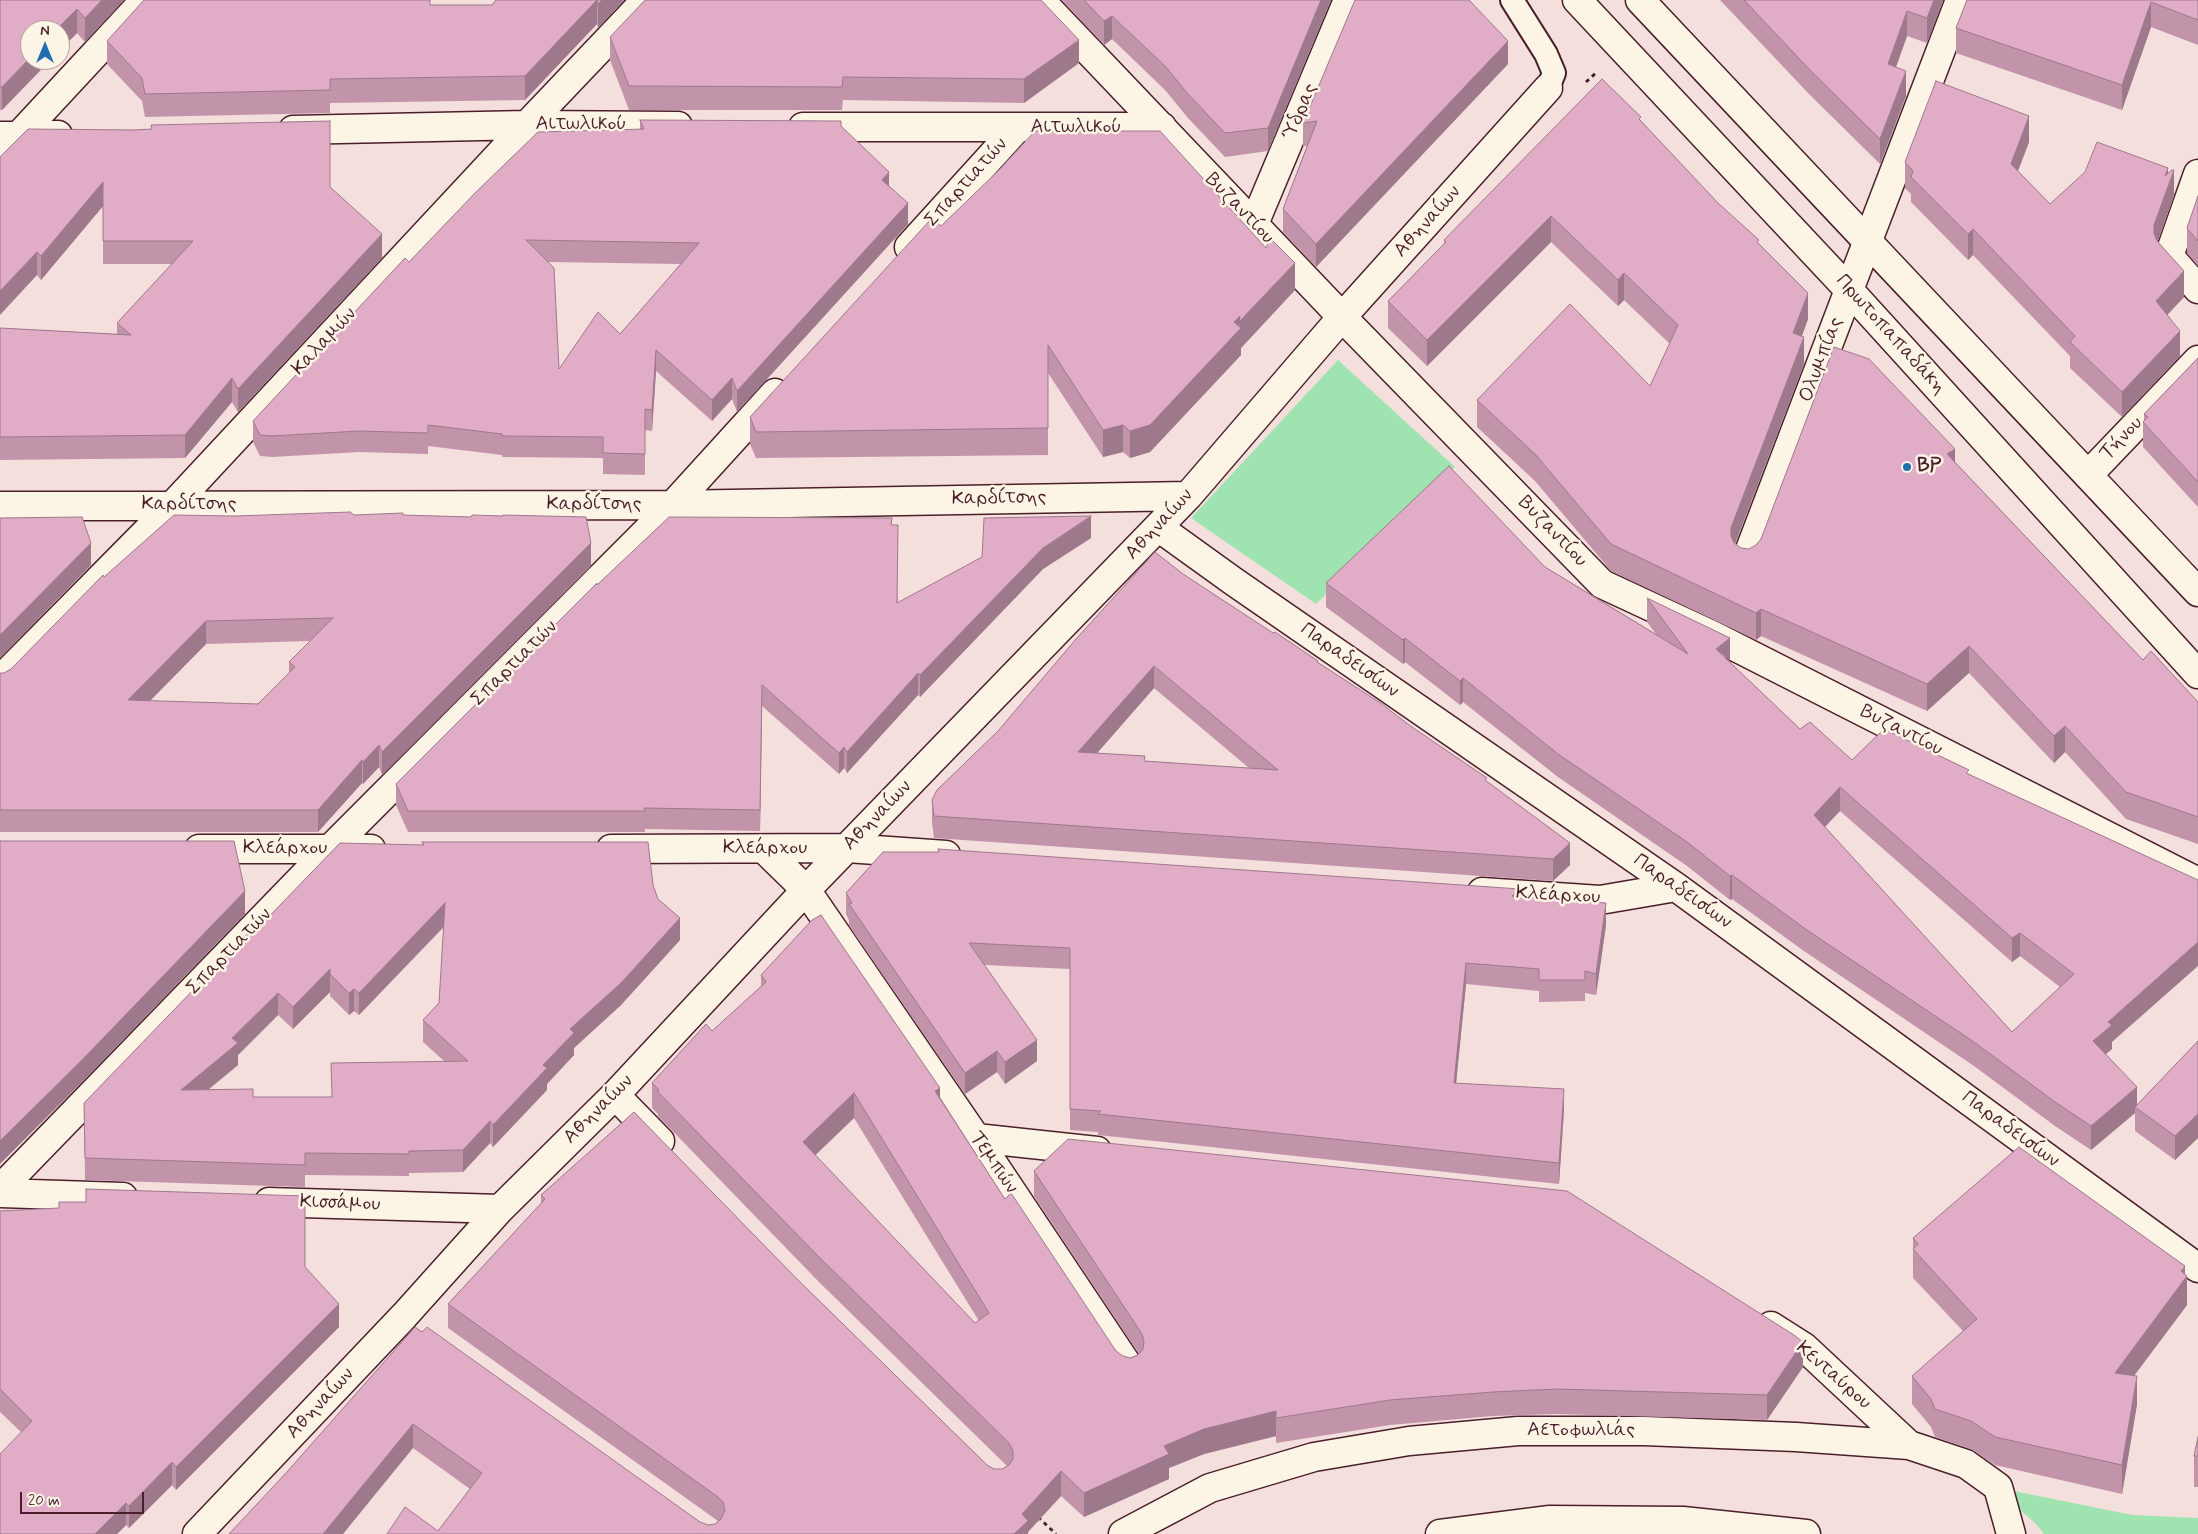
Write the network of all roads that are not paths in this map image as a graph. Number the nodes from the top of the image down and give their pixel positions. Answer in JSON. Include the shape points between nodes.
{"nodes":[{"id":1,"x":145,"y":0,"type":"edge"},
{"id":2,"x":646,"y":0,"type":"edge"},
{"id":3,"x":1040,"y":0,"type":"edge"},
{"id":4,"x":1348,"y":0,"type":"edge"},
{"id":5,"x":1512,"y":0,"type":"edge"},
{"id":6,"x":1577,"y":0,"type":"edge"},
{"id":7,"x":1640,"y":0,"type":"edge"},
{"id":8,"x":1960,"y":0,"type":"edge"},
{"id":9,"x":1548,"y":88,"type":"joint"},
{"id":10,"x":526,"y":125,"type":"junction"},
{"id":11,"x":703,"y":126,"type":"edge"},
{"id":12,"x":782,"y":126,"type":"edge"},
{"id":13,"x":1162,"y":127,"type":"junction"},
{"id":14,"x":1017,"y":128,"type":"junction"},
{"id":15,"x":268,"y":130,"type":"edge"},
{"id":16,"x":79,"y":134,"type":"edge"},
{"id":17,"x":10,"y":136,"type":"edge"},
{"id":18,"x":0,"y":156,"type":"edge"},
{"id":19,"x":2198,"y":174,"type":"edge"},
{"id":20,"x":1254,"y":224,"type":"junction"},
{"id":21,"x":1868,"y":242,"type":"junction"},
{"id":22,"x":892,"y":266,"type":"edge"},
{"id":23,"x":2198,"y":289,"type":"edge"},
{"id":24,"x":1849,"y":290,"type":"junction"},
{"id":25,"x":1342,"y":317,"type":"junction"},
{"id":26,"x":2198,"y":360,"type":"edge"},
{"id":27,"x":792,"y":375,"type":"edge"},
{"id":28,"x":2088,"y":475,"type":"junction"},
{"id":29,"x":1188,"y":496,"type":"junction"},
{"id":30,"x":173,"y":505,"type":"junction"},
{"id":31,"x":673,"y":505,"type":"junction"},
{"id":32,"x":0,"y":506,"type":"edge"},
{"id":33,"x":1158,"y":527,"type":"junction"},
{"id":34,"x":1746,"y":560,"type":"edge"},
{"id":35,"x":2198,"y":592,"type":"edge"},
{"id":36,"x":2198,"y":674,"type":"edge"},
{"id":37,"x":0,"y":680,"type":"edge"},
{"id":38,"x":847,"y":848,"type":"junction"},
{"id":39,"x":170,"y":849,"type":"edge"},
{"id":40,"x":330,"y":849,"type":"junction"},
{"id":41,"x":399,"y":849,"type":"edge"},
{"id":42,"x":586,"y":849,"type":"edge"},
{"id":43,"x":764,"y":849,"type":"junction"},
{"id":44,"x":966,"y":856,"type":"edge"},
{"id":45,"x":2198,"y":882,"type":"edge"},
{"id":46,"x":1676,"y":887,"type":"junction"},
{"id":47,"x":806,"y":890,"type":"junction"},
{"id":48,"x":1461,"y":891,"type":"edge"},
{"id":49,"x":615,"y":1095,"type":"junction"},
{"id":50,"x":976,"y":1138,"type":"junction"},
{"id":51,"x":1125,"y":1154,"type":"edge"},
{"id":52,"x":677,"y":1159,"type":"edge"},
{"id":53,"x":0,"y":1189,"type":"edge"},
{"id":54,"x":0,"y":1193,"type":"edge"},
{"id":55,"x":147,"y":1198,"type":"edge"},
{"id":56,"x":245,"y":1201,"type":"edge"},
{"id":57,"x":500,"y":1209,"type":"junction"},
{"id":58,"x":2198,"y":1268,"type":"edge"},
{"id":59,"x":1746,"y":1311,"type":"edge"},
{"id":60,"x":404,"y":1316,"type":"junction"},
{"id":61,"x":428,"y":1333,"type":"edge"},
{"id":62,"x":1130,"y":1367,"type":"edge"},
{"id":63,"x":1910,"y":1445,"type":"junction"},
{"id":64,"x":197,"y":1534,"type":"edge"},
{"id":65,"x":1123,"y":1534,"type":"edge"},
{"id":66,"x":1440,"y":1534,"type":"edge"},
{"id":67,"x":1806,"y":1534,"type":"edge"},
{"id":68,"x":2011,"y":1534,"type":"edge"}],
"edges":[{"from":1,"to":17,"type":"street"},
{"from":2,"to":10,"type":"street","name":"Καλαμών"},
{"from":3,"to":13,"type":"street","name":"Βυζαντίου"},
{"from":4,"to":20,"type":"street","name":"Ύδρας"},
{"from":5,"to":9,"type":"lane","via":[[1546,54],[1554,73]]},
{"from":6,"to":24,"type":"street","name":"Πρωτοπαπαδάκη"},
{"from":7,"to":21,"type":"street"},
{"from":8,"to":21,"type":"street","name":"Ολυμπίας"},
{"from":9,"to":25,"type":"street","name":"Αθηναίων"},
{"from":10,"to":11,"type":"street","name":"Αιτωλικού"},
{"from":10,"to":15,"type":"street","name":"Αιτωλικού"},
{"from":10,"to":30,"type":"street","name":"Καλαμών"},
{"from":12,"to":14,"type":"street","name":"Αιτωλικού"},
{"from":13,"to":14,"type":"street","name":"Αιτωλικού"},
{"from":13,"to":20,"type":"street","name":"Βυζαντίου"},
{"from":14,"to":22,"type":"street","name":"Σπαρτιατών"},
{"from":16,"to":17,"type":"street"},
{"from":17,"to":18,"type":"street"},
{"from":19,"to":23,"type":"street","via":[[2169,256]]},
{"from":20,"to":25,"type":"street","name":"Βυζαντίου"},
{"from":21,"to":24,"type":"street","name":"Ολυμπίας"},
{"from":21,"to":28,"type":"street"},
{"from":24,"to":34,"type":"street","name":"Ολυμπίας"},
{"from":24,"to":36,"type":"street","name":"Πρωτοπαπαδάκη"},
{"from":25,"to":29,"type":"street","name":"Αθηναίων"},
{"from":25,"to":45,"type":"street","name":"Βυζαντίου","via":[[1602,584],[1714,636]]},
{"from":26,"to":28,"type":"street","name":"Τήνου"},
{"from":27,"to":31,"type":"street","name":"Σπαρτιατών"},
{"from":28,"to":35,"type":"street"},
{"from":29,"to":31,"type":"street","name":"Καρδίτσης"},
{"from":29,"to":33,"type":"street","name":"Αθηναίων"},
{"from":30,"to":31,"type":"street","name":"Καρδίτσης"},
{"from":30,"to":32,"type":"street","name":"Καρδίτσης"},
{"from":30,"to":37,"type":"street","name":"Καλαμών"},
{"from":31,"to":40,"type":"street","name":"Σπαρτιατών"},
{"from":33,"to":38,"type":"street","name":"Αθηναίων"},
{"from":33,"to":46,"type":"street","name":"Παραδεισίων"},
{"from":38,"to":43,"type":"street","name":"Κλεάρχου"},
{"from":38,"to":44,"type":"street","name":"Κλεάρχου"},
{"from":38,"to":47,"type":"street","name":"Αθηναίων"},
{"from":39,"to":40,"type":"street","name":"Κλεάρχου"},
{"from":40,"to":41,"type":"street","name":"Κλεάρχου"},
{"from":40,"to":53,"type":"street","name":"Σπαρτιατών"},
{"from":42,"to":43,"type":"street","name":"Κλεάρχου"},
{"from":43,"to":47,"type":"street","name":"Τεμπών"},
{"from":46,"to":48,"type":"street","name":"Κλεάρχου","via":[[1600,900]]},
{"from":46,"to":58,"type":"street","name":"Παραδεισίων"},
{"from":47,"to":49,"type":"street","name":"Αθηναίων"},
{"from":47,"to":50,"type":"street","name":"Τεμπών"},
{"from":49,"to":52,"type":"street"},
{"from":49,"to":57,"type":"street","name":"Αθηναίων"},
{"from":50,"to":51,"type":"street"},
{"from":50,"to":62,"type":"street","name":"Τεμπών"},
{"from":54,"to":55,"type":"street"},
{"from":56,"to":57,"type":"street","name":"Κισσάμου"},
{"from":57,"to":60,"type":"street","name":"Αθηναίων"},
{"from":59,"to":63,"type":"street","name":"Κενταύρου","via":[[1804,1347]]},
{"from":60,"to":61,"type":"street"},
{"from":60,"to":64,"type":"street","name":"Αθηναίων"},
{"from":63,"to":65,"type":"street","name":"Αετοφωλιάς","via":[[1644,1430],[1518,1431],[1409,1441],[1314,1457],[1210,1488]]},
{"from":63,"to":68,"type":"street","name":"Αετοφωλιάς","via":[[1966,1464],[1998,1487]]},
{"from":66,"to":67,"type":"street","via":[[1550,1520],[1683,1521]]}]}
